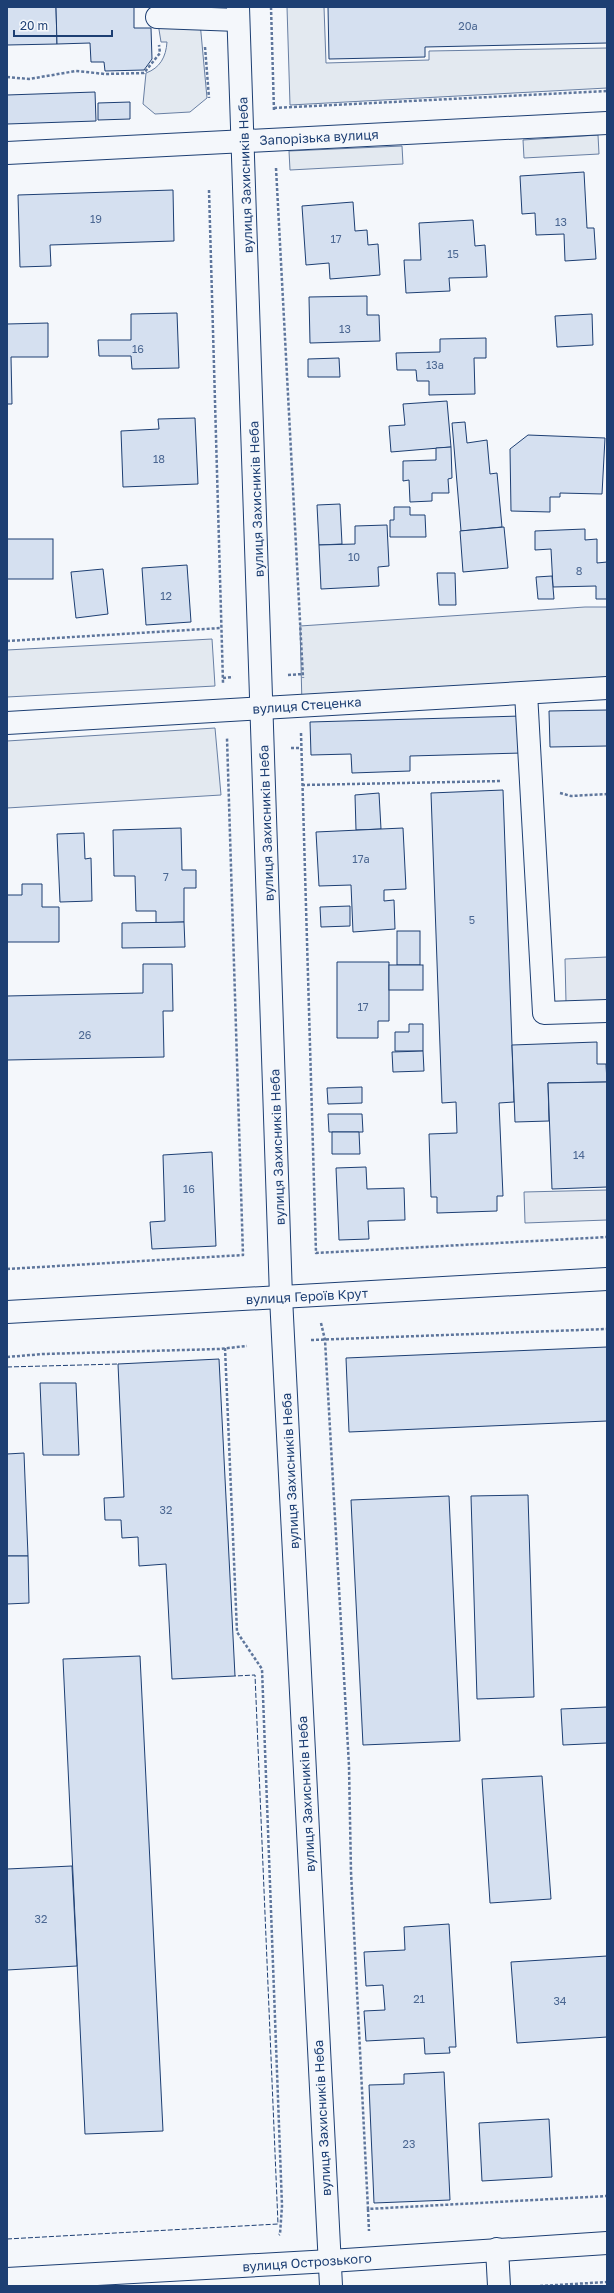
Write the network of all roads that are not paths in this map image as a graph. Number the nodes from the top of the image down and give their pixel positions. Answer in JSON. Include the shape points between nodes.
{"nodes":[{"id":1,"x":238,"y":13,"type":"edge"},
{"id":2,"x":157,"y":17,"type":"road end"},
{"id":3,"x":607,"y":123,"type":"edge"},
{"id":4,"x":244,"y":141,"type":"junction"},
{"id":5,"x":7,"y":153,"type":"edge"},
{"id":6,"x":607,"y":688,"type":"edge"},
{"id":7,"x":526,"y":693,"type":"junction"},
{"id":8,"x":262,"y":708,"type":"junction"},
{"id":9,"x":7,"y":723,"type":"edge"},
{"id":10,"x":607,"y":1011,"type":"edge"},
{"id":11,"x":607,"y":1279,"type":"edge"},
{"id":12,"x":282,"y":1297,"type":"junction"},
{"id":13,"x":7,"y":1312,"type":"edge"},
{"id":14,"x":607,"y":2242,"type":"edge"},
{"id":15,"x":497,"y":2249,"type":"junction"},
{"id":16,"x":330,"y":2261,"type":"junction"},
{"id":17,"x":7,"y":2279,"type":"edge"},
{"id":18,"x":331,"y":2286,"type":"edge"},
{"id":19,"x":499,"y":2286,"type":"edge"}],
"edges":[{"from":1,"to":2,"type":"street","via":[[203,19]]},
{"from":1,"to":4,"type":"street","name":"вулиця Захисників Неба"},
{"from":3,"to":4,"type":"street","name":"Запорізька вулиця"},
{"from":4,"to":5,"type":"street","name":"Запорізька вулиця"},
{"from":4,"to":8,"type":"street","name":"вулиця Захисників Неба"},
{"from":6,"to":7,"type":"street","name":"вулиця Стеценка"},
{"from":7,"to":8,"type":"street","name":"вулиця Стеценка"},
{"from":7,"to":10,"type":"street","via":[[544,1013]]},
{"from":8,"to":9,"type":"street","name":"вулиця Стеценка"},
{"from":8,"to":12,"type":"street","name":"вулиця Захисників Неба"},
{"from":11,"to":12,"type":"street","name":"вулиця Героїв Крут"},
{"from":12,"to":13,"type":"street","name":"вулиця Героїв Крут"},
{"from":12,"to":16,"type":"street","name":"вулиця Захисників Неба"},
{"from":14,"to":15,"type":"street","name":"вулиця Острозького"},
{"from":15,"to":16,"type":"street","name":"вулиця Острозького"},
{"from":15,"to":19,"type":"street"},
{"from":16,"to":17,"type":"street","name":"вулиця Острозького"},
{"from":16,"to":18,"type":"street","name":"вулиця Захисників Неба"}]}
